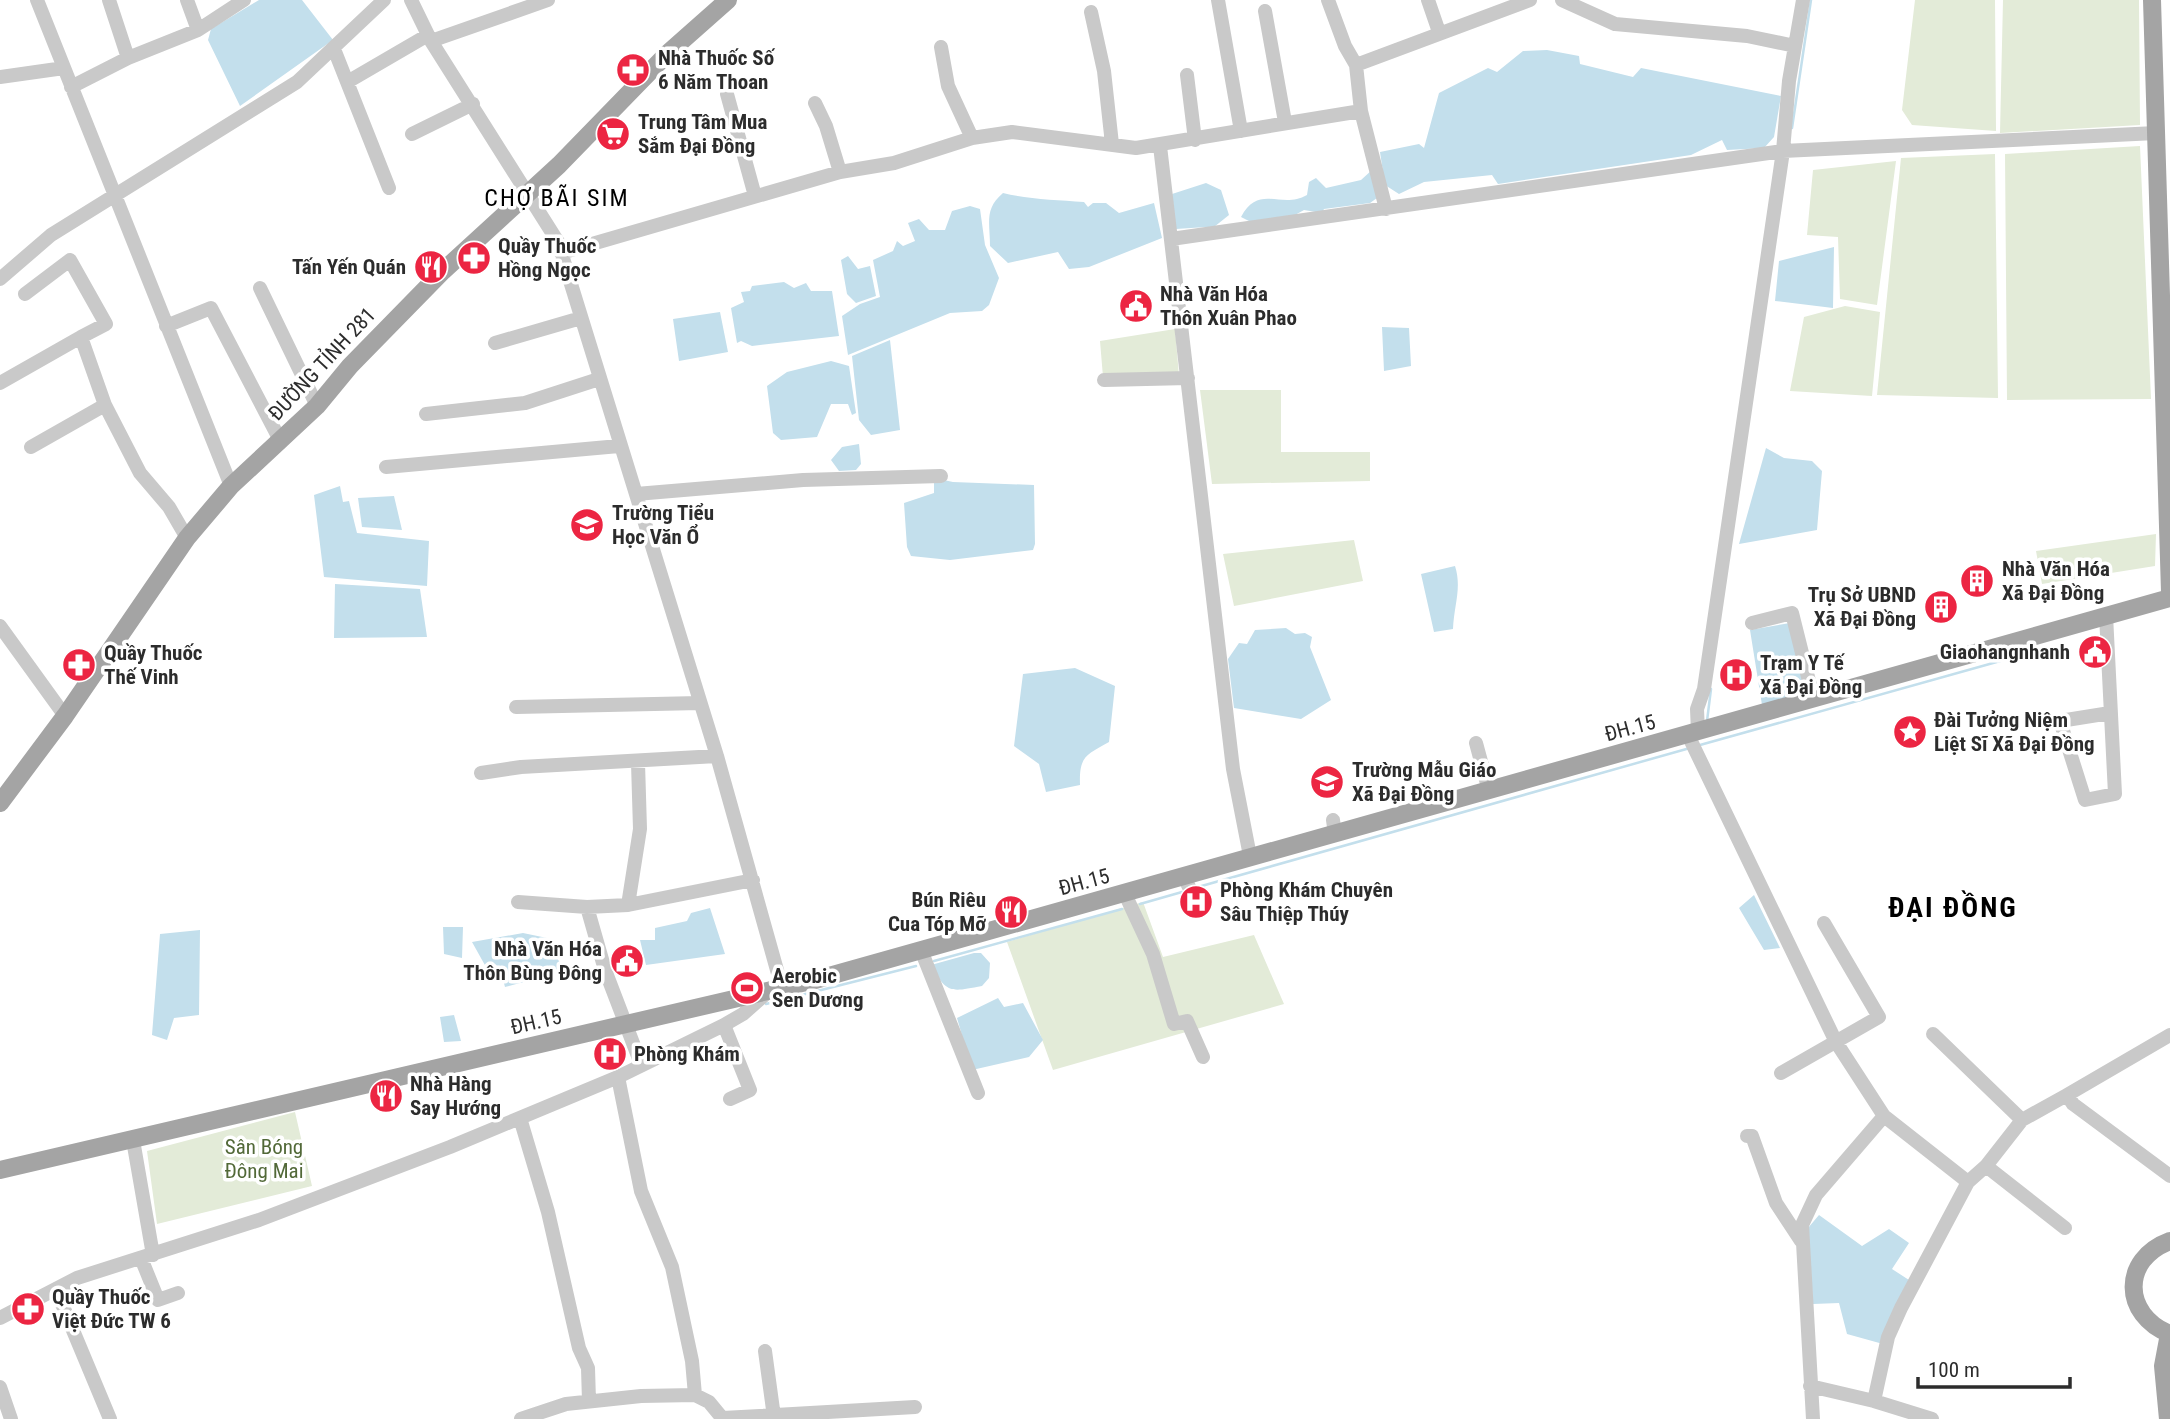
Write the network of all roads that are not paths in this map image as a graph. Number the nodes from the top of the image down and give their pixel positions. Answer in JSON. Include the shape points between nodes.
{"nodes":[{"id":1,"x":37,"y":0,"type":"edge"},
{"id":2,"x":109,"y":0,"type":"edge"},
{"id":3,"x":187,"y":0,"type":"edge"},
{"id":4,"x":244,"y":0,"type":"edge"},
{"id":5,"x":384,"y":0,"type":"edge"},
{"id":6,"x":411,"y":0,"type":"edge"},
{"id":7,"x":728,"y":0,"type":"edge"},
{"id":8,"x":1218,"y":0,"type":"edge"},
{"id":9,"x":1328,"y":0,"type":"edge"},
{"id":10,"x":1428,"y":0,"type":"edge"},
{"id":11,"x":1530,"y":0,"type":"edge"},
{"id":12,"x":1562,"y":0,"type":"edge"},
{"id":13,"x":1803,"y":0,"type":"edge"},
{"id":14,"x":2152,"y":0,"type":"edge"},
{"id":15,"x":542,"y":1,"type":"edge"},
{"id":16,"x":1265,"y":11,"type":"dead end"},
{"id":17,"x":1091,"y":12,"type":"dead end"},
{"id":18,"x":198,"y":30,"type":"junction"},
{"id":19,"x":1438,"y":32,"type":"junction"},
{"id":20,"x":430,"y":38,"type":"junction"},
{"id":21,"x":1795,"y":46,"type":"junction"},
{"id":22,"x":941,"y":47,"type":"dead end"},
{"id":23,"x":334,"y":49,"type":"junction"},
{"id":24,"x":128,"y":58,"type":"junction"},
{"id":25,"x":1356,"y":65,"type":"junction"},
{"id":26,"x":64,"y":68,"type":"junction"},
{"id":27,"x":1187,"y":75,"type":"dead end"},
{"id":28,"x":0,"y":77,"type":"edge"},
{"id":29,"x":349,"y":81,"type":"junction"},
{"id":30,"x":71,"y":87,"type":"junction"},
{"id":31,"x":727,"y":94,"type":"dead end"},
{"id":32,"x":815,"y":103,"type":"dead end"},
{"id":33,"x":473,"y":104,"type":"junction"},
{"id":34,"x":1361,"y":111,"type":"junction"},
{"id":35,"x":1285,"y":122,"type":"junction"},
{"id":36,"x":1241,"y":131,"type":"junction"},
{"id":37,"x":2156,"y":133,"type":"junction"},
{"id":38,"x":412,"y":134,"type":"dead end"},
{"id":39,"x":972,"y":138,"type":"junction"},
{"id":40,"x":1195,"y":140,"type":"junction"},
{"id":41,"x":1112,"y":144,"type":"junction"},
{"id":42,"x":1160,"y":146,"type":"junction"},
{"id":43,"x":1783,"y":151,"type":"junction"},
{"id":44,"x":840,"y":172,"type":"junction"},
{"id":45,"x":389,"y":188,"type":"dead end"},
{"id":46,"x":529,"y":193,"type":"junction"},
{"id":47,"x":755,"y":195,"type":"junction"},
{"id":48,"x":114,"y":198,"type":"junction"},
{"id":49,"x":1386,"y":209,"type":"junction"},
{"id":50,"x":1171,"y":239,"type":"junction"},
{"id":51,"x":561,"y":253,"type":"junction"},
{"id":52,"x":0,"y":279,"type":"edge"},
{"id":53,"x":260,"y":288,"type":"dead end"},
{"id":54,"x":25,"y":295,"type":"dead end"},
{"id":55,"x":581,"y":318,"type":"junction"},
{"id":56,"x":166,"y":326,"type":"junction"},
{"id":57,"x":80,"y":337,"type":"junction"},
{"id":58,"x":495,"y":344,"type":"dead end"},
{"id":59,"x":1188,"y":378,"type":"junction"},
{"id":60,"x":599,"y":379,"type":"junction"},
{"id":61,"x":1104,"y":380,"type":"dead end"},
{"id":62,"x":0,"y":383,"type":"edge"},
{"id":63,"x":105,"y":405,"type":"junction"},
{"id":64,"x":317,"y":407,"type":"junction"},
{"id":65,"x":426,"y":414,"type":"dead end"},
{"id":66,"x":281,"y":442,"type":"junction"},
{"id":67,"x":620,"y":446,"type":"junction"},
{"id":68,"x":31,"y":447,"type":"dead end"},
{"id":69,"x":386,"y":467,"type":"dead end"},
{"id":70,"x":941,"y":476,"type":"dead end"},
{"id":71,"x":231,"y":486,"type":"junction"},
{"id":72,"x":636,"y":494,"type":"junction"},
{"id":73,"x":187,"y":538,"type":"junction"},
{"id":74,"x":2170,"y":592,"type":"edge"},
{"id":75,"x":2170,"y":598,"type":"edge"},
{"id":76,"x":2106,"y":615,"type":"junction"},
{"id":77,"x":1752,"y":623,"type":"dead end"},
{"id":78,"x":0,"y":626,"type":"edge"},
{"id":79,"x":1813,"y":697,"type":"junction"},
{"id":80,"x":700,"y":703,"type":"junction"},
{"id":81,"x":516,"y":707,"type":"dead end"},
{"id":82,"x":2110,"y":713,"type":"junction"},
{"id":83,"x":65,"y":716,"type":"junction"},
{"id":84,"x":1693,"y":734,"type":"junction"},
{"id":85,"x":1476,"y":743,"type":"dead end"},
{"id":86,"x":717,"y":756,"type":"junction"},
{"id":87,"x":638,"y":762,"type":"junction"},
{"id":88,"x":481,"y":773,"type":"dead end"},
{"id":89,"x":1489,"y":791,"type":"junction"},
{"id":90,"x":0,"y":803,"type":"edge"},
{"id":91,"x":1250,"y":856,"type":"junction"},
{"id":92,"x":1184,"y":877,"type":"junction"},
{"id":93,"x":753,"y":880,"type":"junction"},
{"id":94,"x":1125,"y":894,"type":"junction"},
{"id":95,"x":1193,"y":895,"type":"dead end"},
{"id":96,"x":518,"y":902,"type":"dead end"},
{"id":97,"x":628,"y":905,"type":"junction"},
{"id":98,"x":587,"y":907,"type":"junction"},
{"id":99,"x":1824,"y":923,"type":"dead end"},
{"id":100,"x":922,"y":950,"type":"junction"},
{"id":101,"x":775,"y":990,"type":"junction"},
{"id":102,"x":628,"y":1024,"type":"junction"},
{"id":103,"x":724,"y":1025,"type":"junction"},
{"id":104,"x":1933,"y":1034,"type":"dead end"},
{"id":105,"x":2170,"y":1035,"type":"edge"},
{"id":106,"x":1836,"y":1041,"type":"junction"},
{"id":107,"x":1203,"y":1057,"type":"dead end"},
{"id":108,"x":641,"y":1064,"type":"junction"},
{"id":109,"x":1781,"y":1073,"type":"dead end"},
{"id":110,"x":618,"y":1077,"type":"junction"},
{"id":111,"x":978,"y":1093,"type":"dead end"},
{"id":112,"x":2067,"y":1095,"type":"junction"},
{"id":113,"x":730,"y":1098,"type":"dead end"},
{"id":114,"x":1884,"y":1116,"type":"junction"},
{"id":115,"x":520,"y":1118,"type":"junction"},
{"id":116,"x":2022,"y":1120,"type":"junction"},
{"id":117,"x":1747,"y":1136,"type":"dead end"},
{"id":118,"x":133,"y":1140,"type":"junction"},
{"id":119,"x":1986,"y":1166,"type":"junction"},
{"id":120,"x":0,"y":1170,"type":"edge"},
{"id":121,"x":2170,"y":1176,"type":"edge"},
{"id":122,"x":1968,"y":1182,"type":"junction"},
{"id":123,"x":2065,"y":1228,"type":"dead end"},
{"id":124,"x":1801,"y":1241,"type":"junction"},
{"id":125,"x":2170,"y":1241,"type":"edge"},
{"id":126,"x":147,"y":1256,"type":"junction"},
{"id":127,"x":57,"y":1292,"type":"junction"},
{"id":128,"x":178,"y":1293,"type":"dead end"},
{"id":129,"x":1,"y":1321,"type":"edge"},
{"id":130,"x":2170,"y":1334,"type":"edge"},
{"id":131,"x":765,"y":1351,"type":"dead end"},
{"id":132,"x":1810,"y":1386,"type":"junction"},
{"id":133,"x":0,"y":1387,"type":"edge"},
{"id":134,"x":695,"y":1395,"type":"junction"},
{"id":135,"x":589,"y":1401,"type":"junction"},
{"id":136,"x":1874,"y":1401,"type":"junction"},
{"id":137,"x":915,"y":1407,"type":"dead end"},
{"id":138,"x":774,"y":1417,"type":"junction"},
{"id":139,"x":12,"y":1419,"type":"edge"},
{"id":140,"x":110,"y":1419,"type":"edge"},
{"id":141,"x":521,"y":1419,"type":"edge"},
{"id":142,"x":723,"y":1419,"type":"edge"},
{"id":143,"x":1813,"y":1419,"type":"edge"},
{"id":144,"x":1933,"y":1419,"type":"edge"},
{"id":145,"x":2168,"y":1419,"type":"edge"}],
"edges":[{"from":1,"to":26,"type":"street"},
{"from":2,"to":24,"type":"street"},
{"from":3,"to":18,"type":"street"},
{"from":4,"to":18,"type":"street"},
{"from":5,"to":23,"type":"street"},
{"from":6,"to":20,"type":"street"},
{"from":7,"to":46,"type":"main road","name":"ĐƯỜNG TỈNH 281","via":[[667,54]]},
{"from":8,"to":36,"type":"street"},
{"from":9,"to":25,"type":"street"},
{"from":10,"to":19,"type":"street"},
{"from":11,"to":19,"type":"street"},
{"from":12,"to":21,"type":"street","via":[[1615,24],[1747,36]]},
{"from":13,"to":21,"type":"street"},
{"from":14,"to":37,"type":"main road"},
{"from":15,"to":20,"type":"street"},
{"from":16,"to":35,"type":"street"},
{"from":17,"to":41,"type":"street","via":[[1104,71]]},
{"from":18,"to":24,"type":"street"},
{"from":19,"to":25,"type":"street"},
{"from":20,"to":29,"type":"street"},
{"from":20,"to":33,"type":"street"},
{"from":21,"to":43,"type":"street"},
{"from":22,"to":39,"type":"street","via":[[948,86]]},
{"from":23,"to":29,"type":"street"},
{"from":23,"to":48,"type":"street","via":[[298,82]]},
{"from":24,"to":30,"type":"street"},
{"from":25,"to":34,"type":"street"},
{"from":26,"to":28,"type":"street"},
{"from":26,"to":30,"type":"street"},
{"from":27,"to":40,"type":"street"},
{"from":29,"to":45,"type":"street"},
{"from":30,"to":48,"type":"street"},
{"from":31,"to":47,"type":"street"},
{"from":32,"to":44,"type":"street"},
{"from":33,"to":38,"type":"street"},
{"from":33,"to":46,"type":"street"},
{"from":34,"to":35,"type":"street"},
{"from":34,"to":49,"type":"street"},
{"from":35,"to":36,"type":"street"},
{"from":36,"to":40,"type":"street"},
{"from":37,"to":43,"type":"street"},
{"from":37,"to":74,"type":"main road"},
{"from":39,"to":41,"type":"street","via":[[1012,132]]},
{"from":39,"to":44,"type":"street","via":[[894,163]]},
{"from":40,"to":42,"type":"street"},
{"from":41,"to":42,"type":"street"},
{"from":42,"to":50,"type":"street"},
{"from":43,"to":49,"type":"street"},
{"from":43,"to":84,"type":"street","via":[[1704,689]]},
{"from":44,"to":47,"type":"street"},
{"from":46,"to":51,"type":"street"},
{"from":46,"to":64,"type":"main road","name":"ĐƯỜNG TỈNH 281","via":[[443,271],[350,366]]},
{"from":47,"to":51,"type":"street"},
{"from":48,"to":52,"type":"street","via":[[51,234]]},
{"from":48,"to":56,"type":"street"},
{"from":49,"to":50,"type":"street"},
{"from":50,"to":59,"type":"street"},
{"from":51,"to":55,"type":"street"},
{"from":53,"to":64,"type":"street"},
{"from":54,"to":57,"type":"street","via":[[69,260],[106,324]]},
{"from":55,"to":58,"type":"street"},
{"from":55,"to":60,"type":"street"},
{"from":56,"to":66,"type":"street","via":[[211,308]]},
{"from":56,"to":71,"type":"street"},
{"from":57,"to":62,"type":"street"},
{"from":57,"to":63,"type":"street"},
{"from":59,"to":61,"type":"street"},
{"from":59,"to":91,"type":"street","via":[[1233,769]]},
{"from":60,"to":65,"type":"street","via":[[525,402]]},
{"from":60,"to":67,"type":"street"},
{"from":63,"to":68,"type":"street"},
{"from":63,"to":73,"type":"street","via":[[140,472]]},
{"from":64,"to":66,"type":"main road","name":"ĐƯỜNG TỈNH 281"},
{"from":66,"to":71,"type":"main road","name":"ĐƯỜNG TỈNH 281"},
{"from":67,"to":69,"type":"street"},
{"from":67,"to":72,"type":"street"},
{"from":70,"to":72,"type":"street","via":[[803,480]]},
{"from":71,"to":73,"type":"main road","name":"ĐƯỜNG TỈNH 281"},
{"from":72,"to":80,"type":"street","via":[[646,546]]},
{"from":73,"to":83,"type":"main road","name":"ĐƯỜNG TỈNH 281"},
{"from":75,"to":76,"type":"main road","name":"ĐH.15","number":"ĐH.15"},
{"from":76,"to":79,"type":"main road","name":"ĐH.15","number":"ĐH.15"},
{"from":76,"to":82,"type":"street"},
{"from":77,"to":79,"type":"street","via":[[1792,613]]},
{"from":78,"to":83,"type":"street"},
{"from":79,"to":84,"type":"main road","name":"ĐH.15","number":"ĐH.15","via":[[1744,714]]},
{"from":80,"to":81,"type":"street"},
{"from":80,"to":86,"type":"street"},
{"from":82,"to":82,"type":"street","via":[[2115,794],[2085,800],[2060,721]]},
{"from":83,"to":90,"type":"main road","name":"ĐƯỜNG TỈNH 281"},
{"from":84,"to":89,"type":"main road","name":"ĐH.15","number":"ĐH.15"},
{"from":84,"to":106,"type":"street"},
{"from":85,"to":89,"type":"street"},
{"from":86,"to":87,"type":"street"},
{"from":86,"to":93,"type":"street"},
{"from":87,"to":88,"type":"street"},
{"from":87,"to":97,"type":"street","via":[[640,829]]},
{"from":89,"to":91,"type":"main road","name":"ĐH.15","number":"ĐH.15","via":[[1334,827]]},
{"from":91,"to":92,"type":"main road","name":"ĐH.15","number":"ĐH.15"},
{"from":92,"to":94,"type":"main road","name":"ĐH.15","number":"ĐH.15"},
{"from":92,"to":95,"type":"street"},
{"from":93,"to":97,"type":"street"},
{"from":93,"to":101,"type":"street"},
{"from":94,"to":100,"type":"main road","name":"ĐH.15","number":"ĐH.15"},
{"from":94,"to":107,"type":"street","via":[[1153,954],[1174,1024],[1187,1021]]},
{"from":96,"to":98,"type":"street"},
{"from":97,"to":98,"type":"street"},
{"from":98,"to":102,"type":"street","via":[[605,970]]},
{"from":99,"to":106,"type":"street","via":[[1880,1017]]},
{"from":100,"to":101,"type":"main road","name":"ĐH.15","number":"ĐH.15"},
{"from":100,"to":111,"type":"street"},
{"from":101,"to":102,"type":"main road","name":"ĐH.15","number":"ĐH.15"},
{"from":101,"to":103,"type":"street"},
{"from":102,"to":108,"type":"street"},
{"from":102,"to":118,"type":"main road","name":"ĐH.15","number":"ĐH.15"},
{"from":103,"to":108,"type":"street"},
{"from":103,"to":113,"type":"street","via":[[750,1090]]},
{"from":104,"to":116,"type":"street"},
{"from":105,"to":112,"type":"street"},
{"from":106,"to":109,"type":"street"},
{"from":106,"to":114,"type":"street"},
{"from":108,"to":110,"type":"street"},
{"from":110,"to":115,"type":"street"},
{"from":110,"to":134,"type":"street","via":[[641,1191],[672,1267]]},
{"from":112,"to":116,"type":"street"},
{"from":112,"to":121,"type":"street"},
{"from":114,"to":122,"type":"street"},
{"from":114,"to":124,"type":"street","via":[[1816,1195],[1802,1225]]},
{"from":115,"to":126,"type":"street","via":[[259,1220]]},
{"from":115,"to":135,"type":"street","via":[[588,1368]]},
{"from":116,"to":119,"type":"street"},
{"from":117,"to":124,"type":"street","via":[[1752,1136],[1776,1203]]},
{"from":118,"to":120,"type":"main road","name":"ĐH.15","number":"ĐH.15"},
{"from":118,"to":126,"type":"street"},
{"from":119,"to":122,"type":"street"},
{"from":119,"to":123,"type":"street"},
{"from":122,"to":136,"type":"street","via":[[1888,1337]]},
{"from":124,"to":132,"type":"street"},
{"from":125,"to":130,"type":"main road","via":[[2152,1250],[2138,1265],[2134,1293],[2145,1319]]},
{"from":126,"to":127,"type":"street","via":[[78,1278]]},
{"from":126,"to":128,"type":"street","via":[[158,1300]]},
{"from":127,"to":129,"type":"street"},
{"from":127,"to":140,"type":"street"},
{"from":130,"to":145,"type":"main road","via":[[2162,1366]]},
{"from":131,"to":138,"type":"street"},
{"from":132,"to":136,"type":"street"},
{"from":132,"to":143,"type":"street"},
{"from":133,"to":139,"type":"street"},
{"from":134,"to":135,"type":"street"},
{"from":134,"to":142,"type":"street","via":[[709,1402]]},
{"from":135,"to":141,"type":"street"},
{"from":136,"to":144,"type":"street"},
{"from":137,"to":138,"type":"street"},
{"from":138,"to":142,"type":"street"}]}
